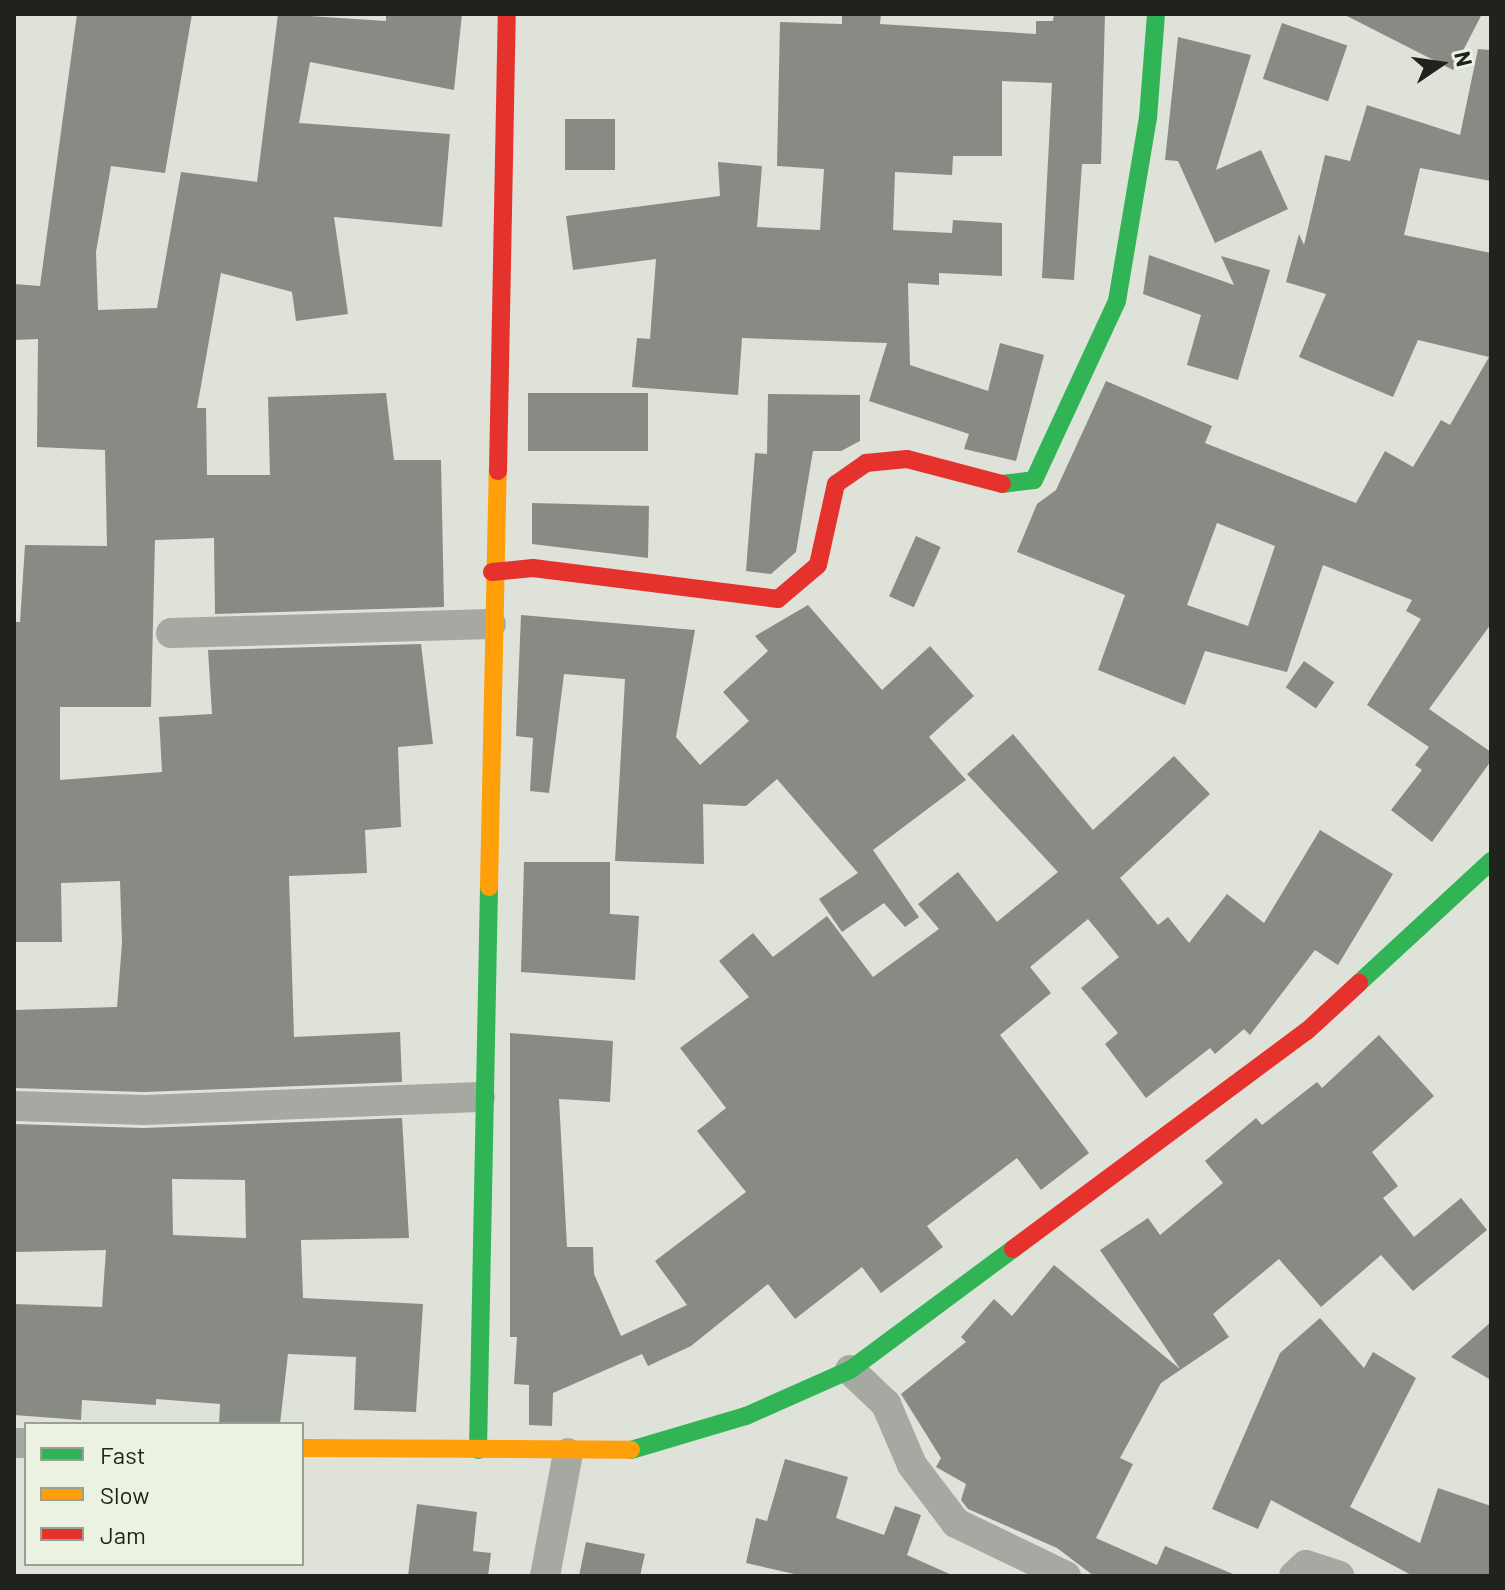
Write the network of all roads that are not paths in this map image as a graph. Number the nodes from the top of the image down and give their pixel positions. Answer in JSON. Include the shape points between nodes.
{"nodes":[{"id":1,"x":507,"y":14,"type":"edge"},
{"id":2,"x":1156,"y":14,"type":"edge"},
{"id":3,"x":492,"y":572,"type":"junction"},
{"id":4,"x":491,"y":624,"type":"junction"},
{"id":5,"x":171,"y":633,"type":"dead end"},
{"id":6,"x":1491,"y":861,"type":"edge"},
{"id":7,"x":480,"y":1097,"type":"junction"},
{"id":8,"x":14,"y":1106,"type":"edge"},
{"id":9,"x":850,"y":1370,"type":"junction"},
{"id":10,"x":304,"y":1448,"type":"edge"},
{"id":11,"x":478,"y":1450,"type":"junction"},
{"id":12,"x":568,"y":1453,"type":"junction"},
{"id":13,"x":545,"y":1576,"type":"edge"},
{"id":14,"x":1066,"y":1576,"type":"edge"},
{"id":15,"x":1294,"y":1576,"type":"edge"},
{"id":16,"x":1339,"y":1576,"type":"edge"}],
"edges":[{"from":1,"to":3,"type":"street"},
{"from":2,"to":3,"type":"street","via":[[1148,118],[1117,301],[1034,480],[1013,487],[907,459],[866,463],[836,484],[818,565],[778,599],[533,568]]},
{"from":3,"to":4,"type":"street"},
{"from":4,"to":5,"type":"street"},
{"from":4,"to":7,"type":"street"},
{"from":6,"to":9,"type":"street","via":[[1307,1031]]},
{"from":7,"to":8,"type":"street","via":[[159,1109]]},
{"from":7,"to":11,"type":"street"},
{"from":9,"to":12,"type":"street","via":[[684,1437],[632,1450]]},
{"from":9,"to":14,"type":"street","via":[[886,1404],[912,1465],[956,1523]]},
{"from":10,"to":11,"type":"street"},
{"from":11,"to":12,"type":"street"},
{"from":12,"to":13,"type":"street"},
{"from":15,"to":16,"type":"street","via":[[1306,1565]]}]}
